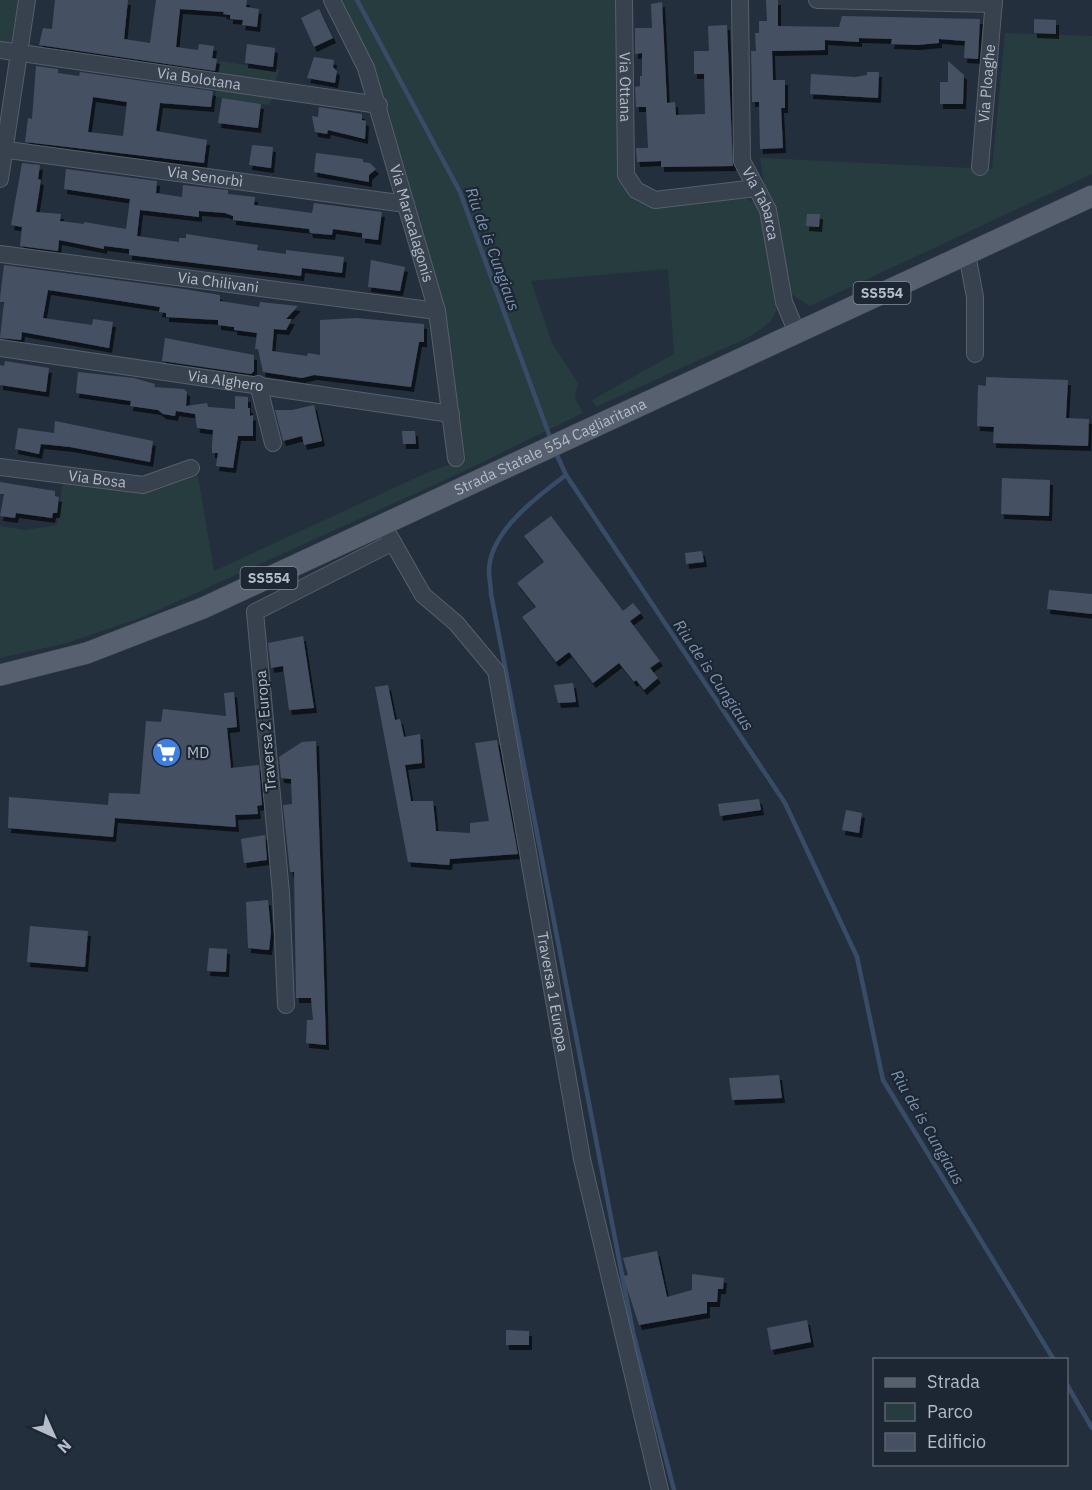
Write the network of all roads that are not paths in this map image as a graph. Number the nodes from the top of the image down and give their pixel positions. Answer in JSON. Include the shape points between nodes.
{"nodes":[{"id":1,"x":27,"y":0,"type":"edge"},
{"id":2,"x":332,"y":0,"type":"edge"},
{"id":3,"x":624,"y":0,"type":"edge"},
{"id":4,"x":740,"y":0,"type":"edge"},
{"id":5,"x":818,"y":0,"type":"edge"},
{"id":6,"x":859,"y":1,"type":"edge"},
{"id":7,"x":994,"y":2,"type":"edge"},
{"id":8,"x":0,"y":50,"type":"edge"},
{"id":9,"x":19,"y":53,"type":"junction"},
{"id":10,"x":379,"y":105,"type":"junction"},
{"id":11,"x":2,"y":149,"type":"edge"},
{"id":12,"x":980,"y":167,"type":"dead end"},
{"id":13,"x":0,"y":179,"type":"edge"},
{"id":14,"x":756,"y":188,"type":"junction"},
{"id":15,"x":1092,"y":196,"type":"edge"},
{"id":16,"x":406,"y":204,"type":"junction"},
{"id":17,"x":0,"y":254,"type":"edge"},
{"id":18,"x":968,"y":254,"type":"junction"},
{"id":19,"x":438,"y":311,"type":"junction"},
{"id":20,"x":797,"y":333,"type":"junction"},
{"id":21,"x":0,"y":348,"type":"edge"},
{"id":22,"x":975,"y":354,"type":"dead end"},
{"id":23,"x":258,"y":384,"type":"junction"},
{"id":24,"x":451,"y":414,"type":"junction"},
{"id":25,"x":273,"y":443,"type":"dead end"},
{"id":26,"x":456,"y":458,"type":"dead end"},
{"id":27,"x":0,"y":467,"type":"edge"},
{"id":28,"x":191,"y":468,"type":"dead end"},
{"id":29,"x":388,"y":534,"type":"junction"},
{"id":30,"x":0,"y":675,"type":"edge"},
{"id":31,"x":286,"y":1005,"type":"dead end"},
{"id":32,"x":660,"y":1490,"type":"edge"}],
"edges":[{"from":1,"to":9,"type":"street"},
{"from":2,"to":10,"type":"street","name":"Via Maracalagonis","via":[[366,68]]},
{"from":3,"to":14,"type":"street","name":"Via Ottana","via":[[626,175],[636,190],[655,200]]},
{"from":4,"to":14,"type":"street","name":"Via Tabarca","via":[[742,161]]},
{"from":5,"to":6,"type":"street"},
{"from":6,"to":7,"type":"street"},
{"from":7,"to":12,"type":"street","name":"Via Ploaghe"},
{"from":8,"to":9,"type":"street","name":"Via Bolotana"},
{"from":9,"to":10,"type":"street","name":"Via Bolotana"},
{"from":9,"to":11,"type":"street"},
{"from":10,"to":16,"type":"street","name":"Via Maracalagonis"},
{"from":11,"to":13,"type":"street"},
{"from":11,"to":16,"type":"street","name":"Via Senorbì"},
{"from":14,"to":20,"type":"street","name":"Via Tabarca","via":[[768,210],[783,302]]},
{"from":15,"to":18,"type":"main road","name":"Strada Statale 554 Cagliaritana","number":"SS554"},
{"from":16,"to":19,"type":"street","name":"Via Maracalagonis"},
{"from":17,"to":19,"type":"street","name":"Via Chilivani"},
{"from":18,"to":20,"type":"main road","name":"Strada Statale 554 Cagliaritana","number":"SS554"},
{"from":18,"to":22,"type":"street","via":[[975,297]]},
{"from":19,"to":24,"type":"street","name":"Via Maracalagonis"},
{"from":20,"to":29,"type":"main road","name":"Strada Statale 554 Cagliaritana","number":"SS554","via":[[528,458]]},
{"from":21,"to":23,"type":"street","name":"Via Alghero"},
{"from":23,"to":24,"type":"street","name":"Via Alghero"},
{"from":23,"to":25,"type":"street"},
{"from":24,"to":26,"type":"street","name":"Via Maracalagonis"},
{"from":27,"to":28,"type":"street","name":"Via Bosa","via":[[143,485]]},
{"from":29,"to":30,"type":"main road","name":"Strada Statale 554 Cagliaritana","number":"SS554","via":[[87,653]]},
{"from":29,"to":31,"type":"street","name":"Traversa 2 Europa","via":[[255,612],[281,892]]},
{"from":29,"to":32,"type":"street","name":"Traversa 1 Europa","via":[[423,595],[456,623],[496,671],[582,1159]]}]}
